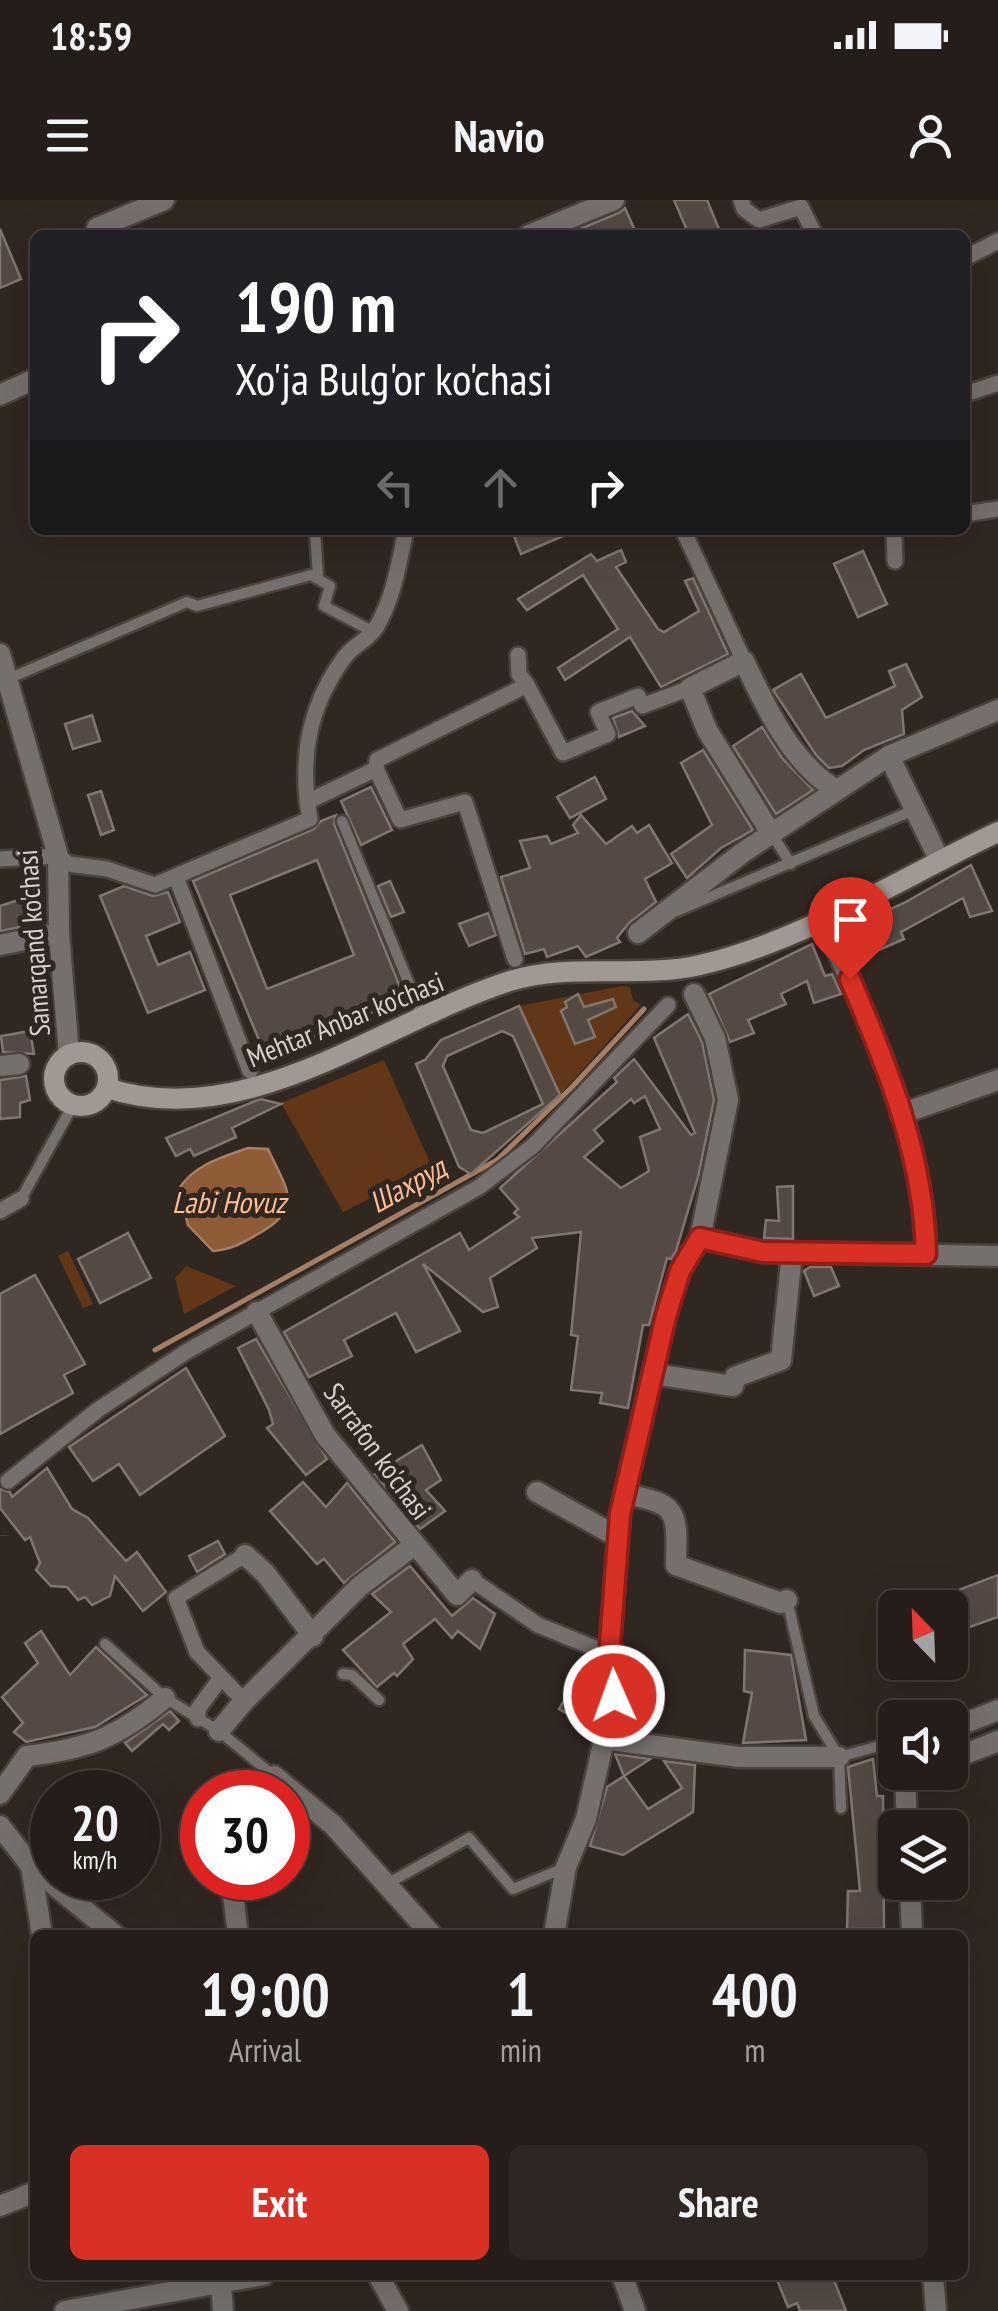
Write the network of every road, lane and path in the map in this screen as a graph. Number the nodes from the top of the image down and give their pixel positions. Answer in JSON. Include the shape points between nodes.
{"nodes":[{"id":1,"x":164,"y":200,"type":"edge"},
{"id":2,"x":614,"y":200,"type":"edge"},
{"id":3,"x":741,"y":200,"type":"edge"},
{"id":4,"x":103,"y":230,"type":"edge"},
{"id":5,"x":541,"y":230,"type":"edge"},
{"id":6,"x":813,"y":230,"type":"edge"},
{"id":7,"x":998,"y":241,"type":"edge"},
{"id":8,"x":970,"y":255,"type":"edge"},
{"id":9,"x":30,"y":381,"type":"edge"},
{"id":10,"x":998,"y":384,"type":"edge"},
{"id":11,"x":970,"y":392,"type":"edge"},
{"id":12,"x":0,"y":395,"type":"edge"},
{"id":13,"x":998,"y":509,"type":"edge"},
{"id":14,"x":970,"y":513,"type":"edge"},
{"id":15,"x":315,"y":535,"type":"edge"},
{"id":16,"x":405,"y":535,"type":"edge"},
{"id":17,"x":685,"y":535,"type":"edge"},
{"id":18,"x":894,"y":535,"type":"edge"},
{"id":19,"x":896,"y":561,"type":"dead end"},
{"id":20,"x":318,"y":578,"type":"junction"},
{"id":21,"x":374,"y":632,"type":"junction"},
{"id":22,"x":0,"y":654,"type":"edge"},
{"id":23,"x":518,"y":654,"type":"dead end"},
{"id":24,"x":744,"y":661,"type":"junction"},
{"id":25,"x":8,"y":679,"type":"junction"},
{"id":26,"x":527,"y":685,"type":"junction"},
{"id":27,"x":690,"y":688,"type":"junction"},
{"id":28,"x":998,"y":710,"type":"edge"},
{"id":29,"x":889,"y":756,"type":"junction"},
{"id":30,"x":376,"y":770,"type":"junction"},
{"id":31,"x":836,"y":790,"type":"junction"},
{"id":32,"x":307,"y":802,"type":"junction"},
{"id":33,"x":916,"y":810,"type":"junction"},
{"id":34,"x":342,"y":821,"type":"dead end"},
{"id":35,"x":998,"y":832,"type":"edge"},
{"id":36,"x":770,"y":834,"type":"junction"},
{"id":37,"x":58,"y":856,"type":"junction"},
{"id":38,"x":0,"y":859,"type":"edge"},
{"id":39,"x":939,"y":859,"type":"junction"},
{"id":40,"x":790,"y":864,"type":"junction"},
{"id":41,"x":176,"y":877,"type":"junction"},
{"id":42,"x":645,"y":927,"type":"joint"},
{"id":43,"x":827,"y":928,"type":"dead end"},
{"id":44,"x":58,"y":932,"type":"junction"},
{"id":45,"x":0,"y":945,"type":"edge"},
{"id":46,"x":515,"y":960,"type":"dead end"},
{"id":47,"x":694,"y":994,"type":"dead end"},
{"id":48,"x":668,"y":1005,"type":"dead end"},
{"id":49,"x":424,"y":1019,"type":"junction"},
{"id":50,"x":69,"y":1055,"type":"junction"},
{"id":51,"x":250,"y":1070,"type":"dead end"},
{"id":52,"x":998,"y":1080,"type":"edge"},
{"id":53,"x":108,"y":1088,"type":"junction"},
{"id":54,"x":72,"y":1106,"type":"junction"},
{"id":55,"x":902,"y":1114,"type":"junction"},
{"id":56,"x":22,"y":1198,"type":"joint"},
{"id":57,"x":0,"y":1211,"type":"edge"},
{"id":58,"x":700,"y":1238,"type":"junction"},
{"id":59,"x":792,"y":1253,"type":"junction"},
{"id":60,"x":926,"y":1254,"type":"junction"},
{"id":61,"x":998,"y":1256,"type":"edge"},
{"id":62,"x":257,"y":1312,"type":"junction"},
{"id":63,"x":654,"y":1374,"type":"junction"},
{"id":64,"x":8,"y":1481,"type":"dead end"},
{"id":65,"x":537,"y":1492,"type":"dead end"},
{"id":66,"x":625,"y":1494,"type":"junction"},
{"id":67,"x":616,"y":1536,"type":"junction"},
{"id":68,"x":412,"y":1546,"type":"junction"},
{"id":69,"x":245,"y":1555,"type":"joint"},
{"id":70,"x":472,"y":1580,"type":"joint"},
{"id":71,"x":787,"y":1600,"type":"joint"},
{"id":72,"x":312,"y":1636,"type":"junction"},
{"id":73,"x":104,"y":1644,"type":"dead end"},
{"id":74,"x":617,"y":1657,"type":"junction"},
{"id":75,"x":343,"y":1674,"type":"dead end"},
{"id":76,"x":220,"y":1680,"type":"junction"},
{"id":77,"x":165,"y":1698,"type":"junction"},
{"id":78,"x":244,"y":1700,"type":"junction"},
{"id":79,"x":379,"y":1700,"type":"dead end"},
{"id":80,"x":998,"y":1710,"type":"edge"},
{"id":81,"x":198,"y":1719,"type":"junction"},
{"id":82,"x":968,"y":1722,"type":"edge"},
{"id":83,"x":219,"y":1731,"type":"junction"},
{"id":84,"x":604,"y":1739,"type":"junction"},
{"id":85,"x":998,"y":1741,"type":"edge"},
{"id":86,"x":878,"y":1746,"type":"edge"},
{"id":87,"x":968,"y":1753,"type":"edge"},
{"id":88,"x":839,"y":1757,"type":"junction"},
{"id":89,"x":267,"y":1770,"type":"edge"},
{"id":90,"x":0,"y":1794,"type":"edge"},
{"id":91,"x":310,"y":1806,"type":"edge"},
{"id":92,"x":841,"y":1808,"type":"dead end"},
{"id":93,"x":0,"y":1826,"type":"edge"},
{"id":94,"x":30,"y":1865,"type":"edge"},
{"id":95,"x":566,"y":1867,"type":"junction"},
{"id":96,"x":384,"y":1885,"type":"junction"},
{"id":97,"x":36,"y":1900,"type":"edge"},
{"id":98,"x":72,"y":1900,"type":"edge"},
{"id":99,"x":234,"y":1900,"type":"edge"},
{"id":100,"x":911,"y":1900,"type":"edge"},
{"id":101,"x":41,"y":1930,"type":"edge"},
{"id":102,"x":109,"y":1930,"type":"edge"},
{"id":103,"x":237,"y":1930,"type":"edge"},
{"id":104,"x":427,"y":1930,"type":"edge"},
{"id":105,"x":555,"y":1930,"type":"edge"},
{"id":106,"x":912,"y":1930,"type":"edge"},
{"id":107,"x":30,"y":2194,"type":"edge"},
{"id":108,"x":0,"y":2206,"type":"edge"},
{"id":109,"x":240,"y":2280,"type":"edge"},
{"id":110,"x":381,"y":2280,"type":"edge"},
{"id":111,"x":624,"y":2280,"type":"edge"},
{"id":112,"x":933,"y":2280,"type":"edge"},
{"id":113,"x":221,"y":2284,"type":"junction"},
{"id":114,"x":65,"y":2311,"type":"edge"},
{"id":115,"x":223,"y":2311,"type":"edge"},
{"id":116,"x":398,"y":2311,"type":"edge"},
{"id":117,"x":635,"y":2311,"type":"edge"},
{"id":118,"x":936,"y":2311,"type":"edge"}],
"edges":[{"from":1,"to":4,"type":"street"},
{"from":2,"to":5,"type":"street"},
{"from":3,"to":6,"type":"street","via":[[759,220],[801,207]]},
{"from":7,"to":8,"type":"street"},
{"from":9,"to":12,"type":"street"},
{"from":10,"to":11,"type":"street"},
{"from":13,"to":14,"type":"street"},
{"from":15,"to":20,"type":"lane"},
{"from":16,"to":21,"type":"street","via":[[387,608]]},
{"from":17,"to":24,"type":"street"},
{"from":18,"to":19,"type":"street"},
{"from":20,"to":21,"type":"lane","via":[[330,586],[324,606]]},
{"from":20,"to":25,"type":"lane","via":[[281,581],[197,606],[187,602]]},
{"from":21,"to":32,"type":"street","via":[[347,653],[312,715],[304,752]]},
{"from":22,"to":25,"type":"street","name":"Samarqand ko'chasi"},
{"from":23,"to":26,"type":"street"},
{"from":24,"to":27,"type":"street"},
{"from":24,"to":31,"type":"street","via":[[801,760]]},
{"from":25,"to":37,"type":"street","name":"Samarqand ko'chasi"},
{"from":26,"to":27,"type":"street","via":[[563,752],[608,734],[598,712],[638,696],[642,706]]},
{"from":26,"to":30,"type":"street","via":[[377,760]]},
{"from":27,"to":36,"type":"street","via":[[707,730]]},
{"from":28,"to":29,"type":"street"},
{"from":29,"to":31,"type":"street"},
{"from":29,"to":33,"type":"street"},
{"from":30,"to":32,"type":"street"},
{"from":30,"to":46,"type":"street","via":[[400,820],[465,802]]},
{"from":31,"to":36,"type":"street"},
{"from":32,"to":41,"type":"street","via":[[310,819]]},
{"from":33,"to":39,"type":"street"},
{"from":33,"to":40,"type":"lane"},
{"from":34,"to":49,"type":"lane"},
{"from":35,"to":39,"type":"main road","name":"Mehtar Anbar ko'chasi"},
{"from":36,"to":40,"type":"lane"},
{"from":36,"to":42,"type":"street"},
{"from":37,"to":38,"type":"street"},
{"from":37,"to":41,"type":"street","via":[[155,885]]},
{"from":37,"to":44,"type":"street","name":"Samarqand ko'chasi"},
{"from":39,"to":49,"type":"main road","name":"Mehtar Anbar ko'chasi","via":[[714,962],[512,980]]},
{"from":40,"to":42,"type":"lane"},
{"from":41,"to":51,"type":"street"},
{"from":43,"to":55,"type":"street"},
{"from":44,"to":45,"type":"street"},
{"from":44,"to":50,"type":"street","name":"Samarqand ko'chasi"},
{"from":47,"to":58,"type":"street","via":[[715,1038],[728,1100]]},
{"from":48,"to":62,"type":"street","via":[[533,1146],[479,1187]]},
{"from":49,"to":53,"type":"main road","name":"Mehtar Anbar ko'chasi","via":[[233,1091],[162,1098]]},
{"from":50,"to":53,"type":"main road","via":[[99,1058]]},
{"from":50,"to":54,"type":"main road","via":[[54,1081]]},
{"from":52,"to":55,"type":"street"},
{"from":53,"to":54,"type":"main road","via":[[94,1104]]},
{"from":54,"to":56,"type":"lane"},
{"from":55,"to":60,"type":"street","via":[[925,1198]]},
{"from":56,"to":57,"type":"street"},
{"from":58,"to":59,"type":"street"},
{"from":58,"to":63,"type":"street","via":[[680,1271]]},
{"from":59,"to":60,"type":"street"},
{"from":59,"to":63,"type":"street","via":[[781,1360],[735,1377],[733,1386]]},
{"from":60,"to":61,"type":"street"},
{"from":62,"to":64,"type":"street","via":[[99,1410]]},
{"from":62,"to":68,"type":"street","name":"Sarrafon ko'chasi","via":[[324,1435],[394,1515]]},
{"from":63,"to":66,"type":"street"},
{"from":65,"to":67,"type":"street"},
{"from":66,"to":67,"type":"street"},
{"from":66,"to":71,"type":"street","via":[[670,1507],[676,1565]]},
{"from":67,"to":74,"type":"street","via":[[610,1644]]},
{"from":68,"to":70,"type":"street","name":"Sarrafon ko'chasi","via":[[457,1595]]},
{"from":68,"to":72,"type":"street","via":[[360,1586]]},
{"from":69,"to":72,"type":"street"},
{"from":69,"to":76,"type":"street","via":[[176,1598],[197,1652]]},
{"from":70,"to":74,"type":"street","via":[[538,1625]]},
{"from":71,"to":88,"type":"lane","via":[[814,1716]]},
{"from":72,"to":78,"type":"street"},
{"from":73,"to":77,"type":"lane"},
{"from":74,"to":84,"type":"street"},
{"from":75,"to":79,"type":"lane"},
{"from":76,"to":78,"type":"street"},
{"from":76,"to":81,"type":"street"},
{"from":77,"to":81,"type":"lane"},
{"from":77,"to":90,"type":"street","via":[[82,1750],[27,1756]]},
{"from":78,"to":83,"type":"street"},
{"from":80,"to":82,"type":"street"},
{"from":81,"to":83,"type":"lane"},
{"from":83,"to":89,"type":"lane"},
{"from":84,"to":88,"type":"street","via":[[739,1757]]},
{"from":84,"to":95,"type":"street","via":[[586,1819]]},
{"from":85,"to":87,"type":"street"},
{"from":86,"to":88,"type":"lane"},
{"from":88,"to":92,"type":"lane"},
{"from":91,"to":96,"type":"street"},
{"from":93,"to":94,"type":"street"},
{"from":95,"to":96,"type":"lane","via":[[513,1888],[468,1838]]},
{"from":95,"to":105,"type":"street"},
{"from":96,"to":104,"type":"street"},
{"from":97,"to":101,"type":"street"},
{"from":98,"to":102,"type":"street"},
{"from":99,"to":103,"type":"street"},
{"from":100,"to":106,"type":"street"},
{"from":107,"to":108,"type":"street"},
{"from":109,"to":113,"type":"street"},
{"from":110,"to":116,"type":"street"},
{"from":111,"to":117,"type":"street"},
{"from":112,"to":118,"type":"street"},
{"from":113,"to":114,"type":"street"},
{"from":113,"to":115,"type":"street"}]}
